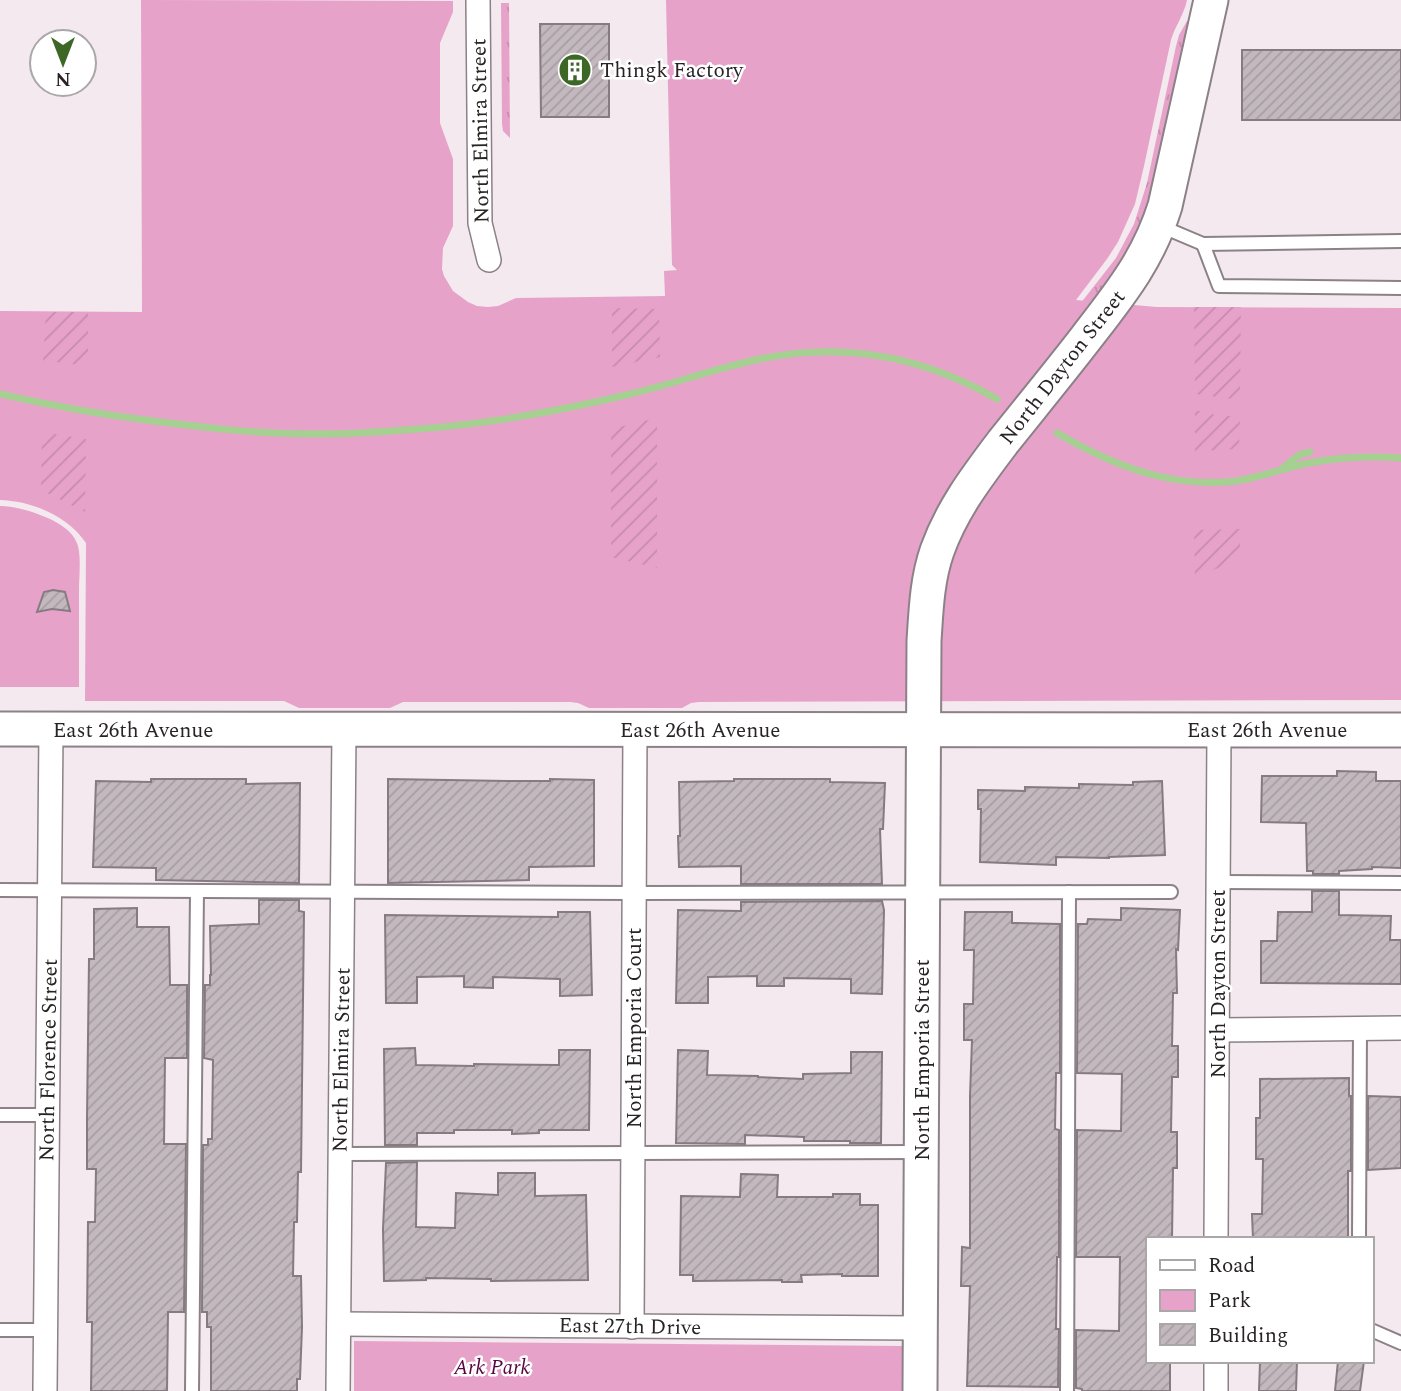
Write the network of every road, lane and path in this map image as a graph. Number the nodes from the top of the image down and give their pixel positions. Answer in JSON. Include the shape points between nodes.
{"nodes":[{"id":1,"x":478,"y":0,"type":"edge"},
{"id":2,"x":1211,"y":0,"type":"edge"},
{"id":3,"x":1158,"y":225,"type":"junction"},
{"id":4,"x":1401,"y":241,"type":"edge"},
{"id":5,"x":1203,"y":244,"type":"junction"},
{"id":6,"x":489,"y":260,"type":"dead end"},
{"id":7,"x":1401,"y":288,"type":"edge"},
{"id":8,"x":0,"y":729,"type":"edge"},
{"id":9,"x":51,"y":730,"type":"junction"},
{"id":10,"x":344,"y":730,"type":"junction"},
{"id":11,"x":635,"y":730,"type":"junction"},
{"id":12,"x":924,"y":730,"type":"junction"},
{"id":13,"x":1219,"y":730,"type":"junction"},
{"id":14,"x":1401,"y":730,"type":"edge"},
{"id":15,"x":1219,"y":882,"type":"junction"},
{"id":16,"x":1401,"y":883,"type":"edge"},
{"id":17,"x":0,"y":890,"type":"edge"},
{"id":18,"x":50,"y":890,"type":"junction"},
{"id":19,"x":197,"y":891,"type":"junction"},
{"id":20,"x":343,"y":891,"type":"junction"},
{"id":21,"x":1069,"y":892,"type":"junction"},
{"id":22,"x":1171,"y":892,"type":"dead end"},
{"id":23,"x":634,"y":893,"type":"junction"},
{"id":24,"x":923,"y":893,"type":"junction"},
{"id":25,"x":1360,"y":1028,"type":"junction"},
{"id":26,"x":1401,"y":1028,"type":"edge"},
{"id":27,"x":1218,"y":1030,"type":"junction"},
{"id":28,"x":0,"y":1115,"type":"edge"},
{"id":29,"x":48,"y":1115,"type":"junction"},
{"id":30,"x":921,"y":1152,"type":"junction"},
{"id":31,"x":340,"y":1154,"type":"junction"},
{"id":32,"x":633,"y":1154,"type":"junction"},
{"id":33,"x":1216,"y":1237,"type":"edge"},
{"id":34,"x":1359,"y":1237,"type":"edge"},
{"id":35,"x":339,"y":1324,"type":"junction"},
{"id":36,"x":632,"y":1327,"type":"junction"},
{"id":37,"x":920,"y":1328,"type":"junction"},
{"id":38,"x":0,"y":1329,"type":"edge"},
{"id":39,"x":46,"y":1330,"type":"junction"},
{"id":40,"x":1373,"y":1331,"type":"edge"},
{"id":41,"x":1401,"y":1343,"type":"edge"},
{"id":42,"x":1216,"y":1363,"type":"edge"},
{"id":43,"x":45,"y":1391,"type":"edge"},
{"id":44,"x":192,"y":1391,"type":"edge"},
{"id":45,"x":338,"y":1391,"type":"edge"},
{"id":46,"x":920,"y":1391,"type":"edge"},
{"id":47,"x":1067,"y":1391,"type":"edge"},
{"id":48,"x":1216,"y":1391,"type":"edge"}],
"edges":[{"from":1,"to":6,"type":"street","name":"North Elmira Street","via":[[480,223]]},
{"from":2,"to":3,"type":"street","name":"North Dayton Street"},
{"from":3,"to":5,"type":"lane"},
{"from":3,"to":12,"type":"street","name":"North Dayton Street","via":[[1132,278],[967,490],[947,527],[926,599]]},
{"from":4,"to":5,"type":"lane"},
{"from":5,"to":7,"type":"lane","via":[[1219,286]]},
{"from":8,"to":9,"type":"street","name":"East 26th Avenue"},
{"from":9,"to":10,"type":"street","name":"East 26th Avenue"},
{"from":9,"to":18,"type":"street","name":"North Florence Street"},
{"from":10,"to":11,"type":"street","name":"East 26th Avenue"},
{"from":10,"to":20,"type":"street","name":"North Elmira Street"},
{"from":11,"to":12,"type":"street","name":"East 26th Avenue"},
{"from":11,"to":23,"type":"street","name":"North Emporia Court"},
{"from":12,"to":13,"type":"street","name":"East 26th Avenue"},
{"from":12,"to":24,"type":"street","name":"North Emporia Street"},
{"from":13,"to":14,"type":"street","name":"East 26th Avenue"},
{"from":13,"to":15,"type":"street","name":"North Dayton Street"},
{"from":15,"to":16,"type":"lane"},
{"from":15,"to":27,"type":"street","name":"North Dayton Street"},
{"from":17,"to":18,"type":"lane"},
{"from":18,"to":19,"type":"lane"},
{"from":18,"to":29,"type":"street","name":"North Florence Street"},
{"from":19,"to":20,"type":"lane"},
{"from":19,"to":44,"type":"lane"},
{"from":20,"to":23,"type":"lane"},
{"from":20,"to":31,"type":"street","name":"North Elmira Street"},
{"from":21,"to":22,"type":"lane"},
{"from":21,"to":24,"type":"lane"},
{"from":21,"to":47,"type":"lane"},
{"from":23,"to":24,"type":"lane"},
{"from":23,"to":32,"type":"street","name":"North Emporia Court"},
{"from":24,"to":30,"type":"street","name":"North Emporia Street"},
{"from":25,"to":26,"type":"street"},
{"from":25,"to":27,"type":"street"},
{"from":25,"to":34,"type":"lane"},
{"from":27,"to":33,"type":"street","name":"North Dayton Street"},
{"from":28,"to":29,"type":"lane"},
{"from":29,"to":39,"type":"street","name":"North Florence Street"},
{"from":30,"to":32,"type":"lane"},
{"from":30,"to":37,"type":"street","name":"North Emporia Street"},
{"from":31,"to":32,"type":"lane"},
{"from":31,"to":35,"type":"street","name":"North Elmira Street"},
{"from":32,"to":36,"type":"street","name":"North Emporia Court"},
{"from":35,"to":36,"type":"street","name":"East 27th Drive"},
{"from":35,"to":45,"type":"street","name":"North Elmira Street"},
{"from":36,"to":37,"type":"street","name":"East 27th Drive"},
{"from":37,"to":46,"type":"street","name":"North Emporia Street"},
{"from":38,"to":39,"type":"lane"},
{"from":39,"to":43,"type":"street","name":"North Florence Street"},
{"from":40,"to":41,"type":"lane"},
{"from":42,"to":48,"type":"street"}]}
